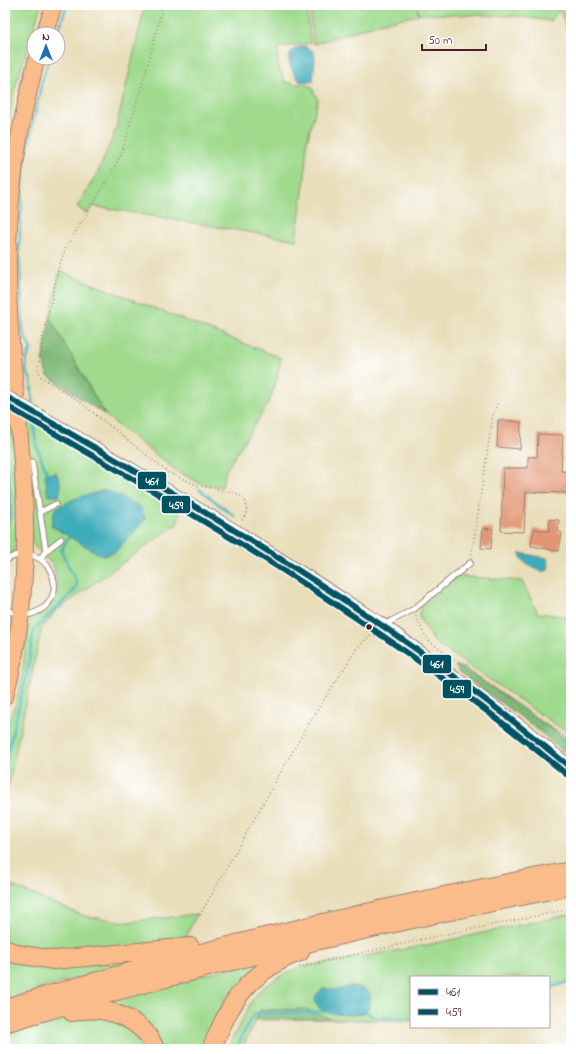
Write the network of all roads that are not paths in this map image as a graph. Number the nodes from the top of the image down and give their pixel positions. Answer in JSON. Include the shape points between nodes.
{"nodes":[{"id":1,"x":54,"y":5,"type":"edge"},
{"id":2,"x":47,"y":26,"type":"edge"},
{"id":3,"x":35,"y":66,"type":"edge"},
{"id":4,"x":5,"y":396,"type":"edge"},
{"id":5,"x":32,"y":462,"type":"dead end"},
{"id":6,"x":56,"y":504,"type":"dead end"},
{"id":7,"x":40,"y":512,"type":"junction"},
{"id":8,"x":61,"y":539,"type":"dead end"},
{"id":9,"x":46,"y":551,"type":"junction"},
{"id":10,"x":25,"y":554,"type":"junction"},
{"id":11,"x":40,"y":559,"type":"junction"},
{"id":12,"x":5,"y":561,"type":"edge"},
{"id":13,"x":470,"y":563,"type":"road end"},
{"id":14,"x":5,"y":608,"type":"edge"},
{"id":15,"x":21,"y":615,"type":"junction"},
{"id":16,"x":383,"y":625,"type":"junction"},
{"id":17,"x":5,"y":696,"type":"edge"},
{"id":18,"x":571,"y":768,"type":"edge"},
{"id":19,"x":571,"y":871,"type":"edge"},
{"id":20,"x":571,"y":886,"type":"edge"},
{"id":21,"x":334,"y":936,"type":"junction"},
{"id":22,"x":252,"y":940,"type":"junction"},
{"id":23,"x":5,"y":949,"type":"edge"},
{"id":24,"x":5,"y":1008,"type":"edge"},
{"id":25,"x":27,"y":1017,"type":"junction"},
{"id":26,"x":5,"y":1023,"type":"edge"},
{"id":27,"x":155,"y":1049,"type":"edge"},
{"id":28,"x":211,"y":1049,"type":"edge"}],
"edges":[{"from":1,"to":2,"type":"highway"},
{"from":3,"to":10,"type":"highway","via":[[16,154],[9,224],[8,272],[23,475]]},
{"from":4,"to":16,"type":"street","bridge":true,"via":[[236,531]]},
{"from":5,"to":7,"type":"lane"},
{"from":6,"to":7,"type":"lane"},
{"from":7,"to":9,"type":"lane"},
{"from":8,"to":9,"type":"lane"},
{"from":9,"to":11,"type":"lane"},
{"from":10,"to":11,"type":"lane"},
{"from":10,"to":12,"type":"lane"},
{"from":10,"to":15,"type":"highway"},
{"from":11,"to":15,"type":"lane","via":[[48,565],[55,582],[51,600],[37,612]]},
{"from":13,"to":16,"type":"lane","via":[[414,609]]},
{"from":14,"to":15,"type":"lane"},
{"from":15,"to":17,"type":"highway"},
{"from":16,"to":18,"type":"street","via":[[520,726]]},
{"from":19,"to":22,"type":"highway"},
{"from":20,"to":21,"type":"highway"},
{"from":21,"to":25,"type":"highway","via":[[162,978]]},
{"from":21,"to":28,"type":"highway","via":[[315,948],[286,957],[250,982],[233,1004]]},
{"from":22,"to":23,"type":"highway","via":[[234,939],[188,947],[54,960],[16,954]]},
{"from":22,"to":24,"type":"highway"},
{"from":25,"to":26,"type":"highway"},
{"from":25,"to":27,"type":"highway","via":[[48,1019],[80,1010],[105,1010],[134,1023],[145,1033]]}]}
